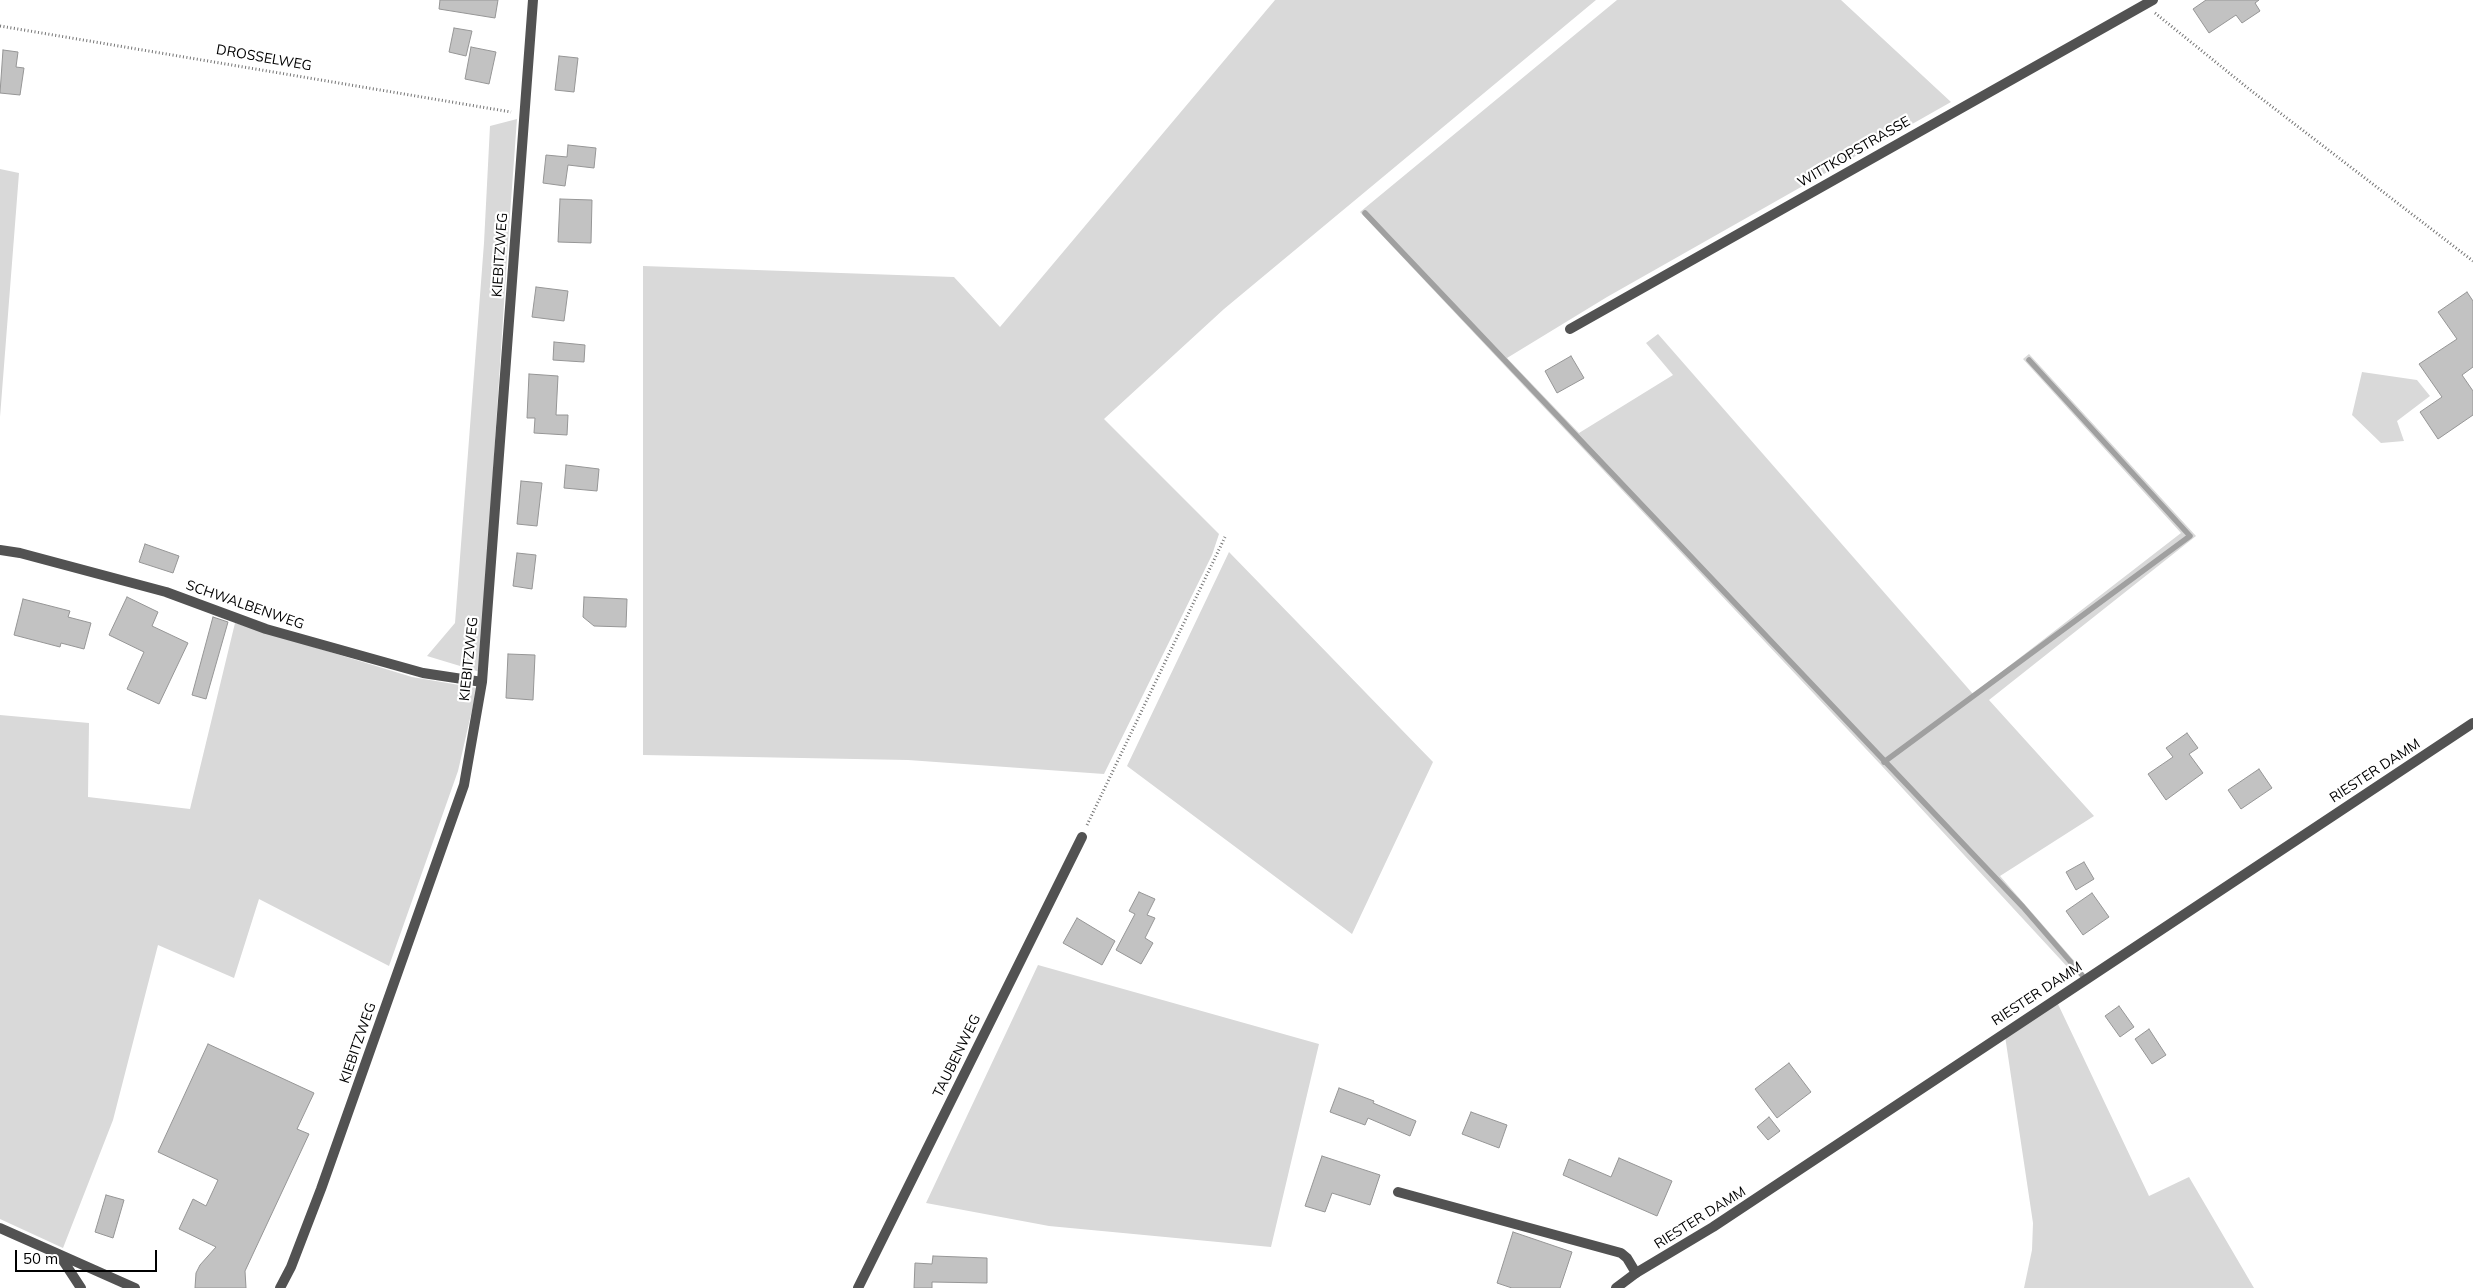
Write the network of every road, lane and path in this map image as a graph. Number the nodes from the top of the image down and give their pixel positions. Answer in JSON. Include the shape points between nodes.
{"nodes":[{"id":1,"x":533,"y":0,"type":"edge"},
{"id":2,"x":2149,"y":2,"type":"edge"},
{"id":3,"x":0,"y":26,"type":"edge"},
{"id":4,"x":524,"y":115,"type":"junction"},
{"id":5,"x":2473,"y":262,"type":"edge"},
{"id":6,"x":1570,"y":329,"type":"dead end"},
{"id":7,"x":1225,"y":537,"type":"dead end"},
{"id":8,"x":0,"y":550,"type":"edge"},
{"id":9,"x":482,"y":682,"type":"junction"},
{"id":10,"x":2473,"y":723,"type":"edge"},
{"id":11,"x":1082,"y":837,"type":"joint"},
{"id":12,"x":1398,"y":1192,"type":"dead end"},
{"id":13,"x":0,"y":1228,"type":"edge"},
{"id":14,"x":60,"y":1255,"type":"junction"},
{"id":15,"x":1636,"y":1273,"type":"junction"},
{"id":16,"x":82,"y":1288,"type":"edge"},
{"id":17,"x":135,"y":1288,"type":"edge"},
{"id":18,"x":280,"y":1288,"type":"edge"},
{"id":19,"x":858,"y":1288,"type":"edge"},
{"id":20,"x":1616,"y":1288,"type":"edge"}],
"edges":[{"from":1,"to":4,"type":"street","name":"KIEBITZWEG"},
{"from":2,"to":5,"type":"path","via":[[2250,89]]},
{"from":2,"to":6,"type":"street","name":"WITTKOPSTRASSE"},
{"from":3,"to":4,"type":"path","name":"DROSSELWEG"},
{"from":4,"to":9,"type":"street","name":"KIEBITZWEG"},
{"from":7,"to":11,"type":"path"},
{"from":8,"to":9,"type":"street","name":"SCHWALBENWEG","via":[[166,592],[266,629],[404,668]]},
{"from":9,"to":18,"type":"street","name":"KIEBITZWEG","via":[[464,785],[322,1189]]},
{"from":10,"to":15,"type":"street","name":"RIESTER DAMM","via":[[1713,1228]]},
{"from":11,"to":19,"type":"street","name":"TAUBENWEG"},
{"from":12,"to":15,"type":"street","via":[[1621,1254]]},
{"from":13,"to":14,"type":"street"},
{"from":14,"to":16,"type":"street"},
{"from":14,"to":17,"type":"street"},
{"from":15,"to":20,"type":"street","name":"RIESTER DAMM"}]}
